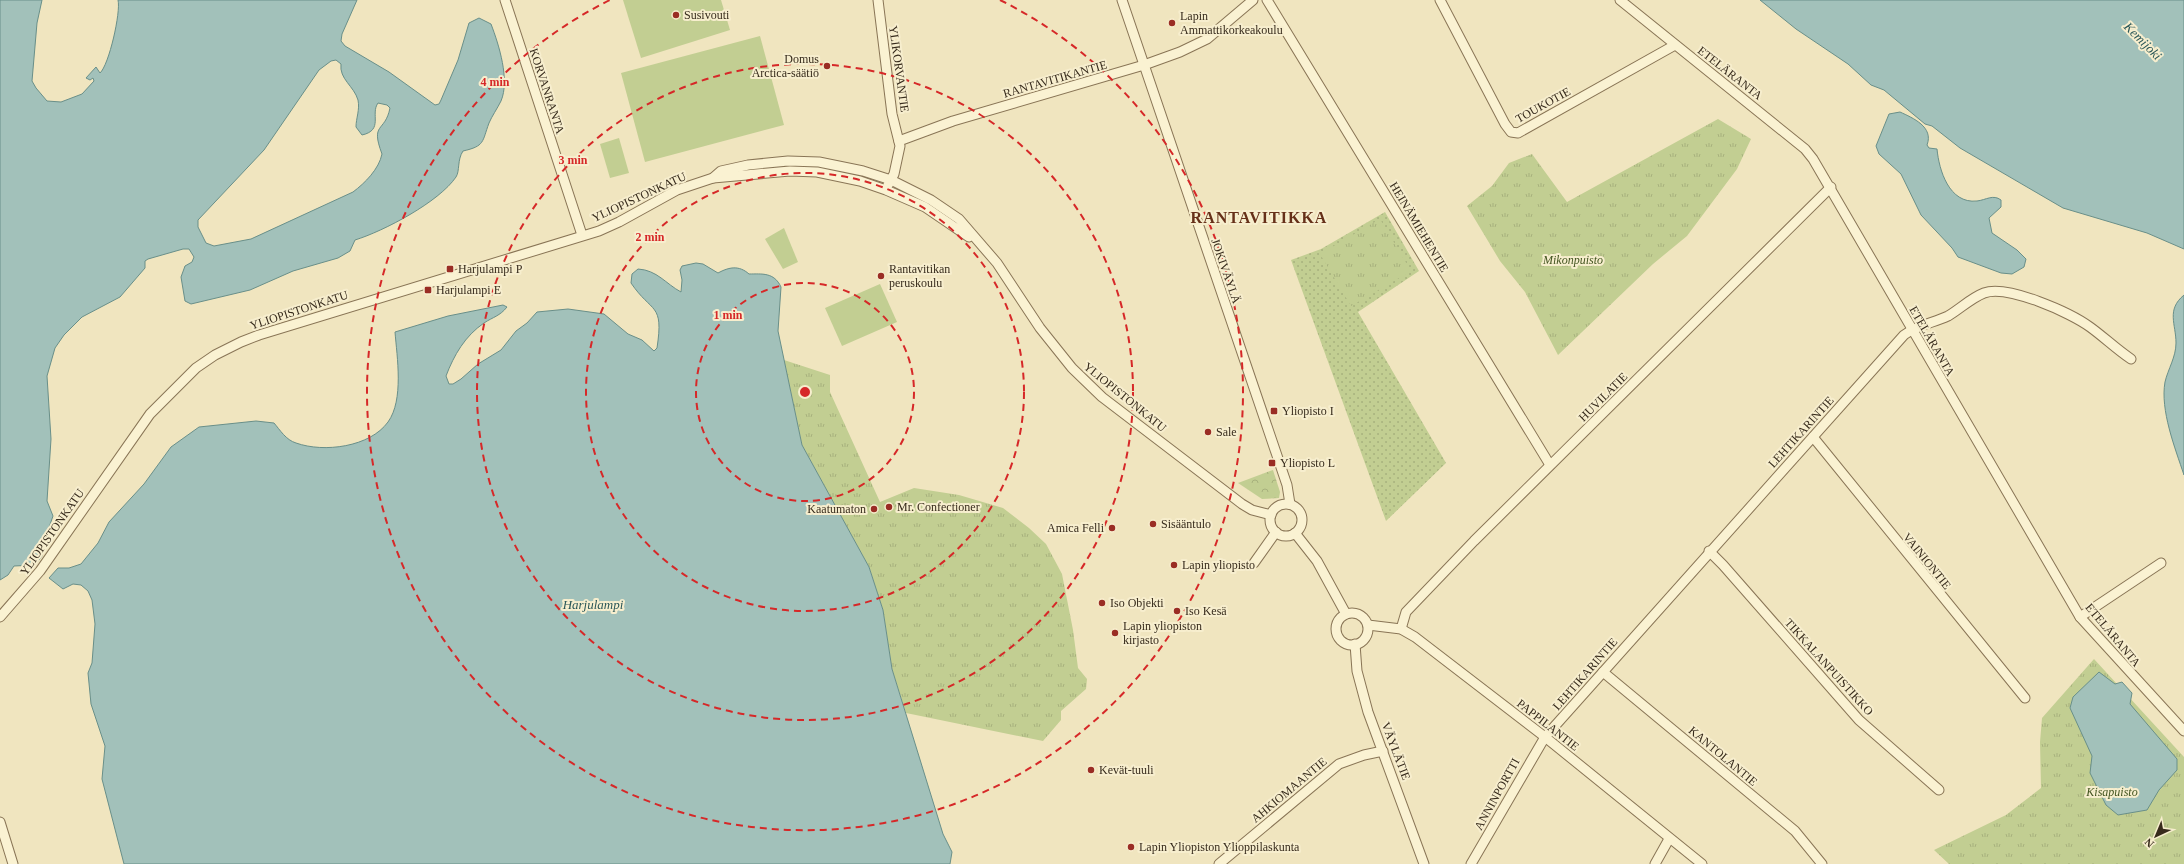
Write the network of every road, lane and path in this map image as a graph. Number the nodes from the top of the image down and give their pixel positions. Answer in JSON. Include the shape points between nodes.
{"nodes":[{"id":1,"x":505,"y":0,"type":"edge"},
{"id":2,"x":878,"y":0,"type":"edge"},
{"id":3,"x":1122,"y":0,"type":"edge"},
{"id":4,"x":1253,"y":0,"type":"edge"},
{"id":5,"x":1268,"y":0,"type":"edge"},
{"id":6,"x":1440,"y":0,"type":"edge"},
{"id":7,"x":1620,"y":0,"type":"edge"},
{"id":8,"x":1675,"y":45,"type":"junction"},
{"id":9,"x":1144,"y":65,"type":"junction"},
{"id":10,"x":900,"y":141,"type":"junction"},
{"id":11,"x":713,"y":178,"type":"junction"},
{"id":12,"x":890,"y":180,"type":"junction"},
{"id":13,"x":1831,"y":187,"type":"junction"},
{"id":14,"x":886,"y":190,"type":"junction"},
{"id":15,"x":582,"y":234,"type":"junction"},
{"id":16,"x":980,"y":245,"type":"junction"},
{"id":17,"x":1911,"y":329,"type":"junction"},
{"id":18,"x":2131,"y":359,"type":"dead end"},
{"id":19,"x":1813,"y":437,"type":"junction"},
{"id":20,"x":1550,"y":466,"type":"junction"},
{"id":21,"x":1290,"y":504,"type":"junction"},
{"id":22,"x":1271,"y":515,"type":"junction"},
{"id":23,"x":1276,"y":532,"type":"junction"},
{"id":24,"x":1295,"y":533,"type":"junction"},
{"id":25,"x":1709,"y":551,"type":"junction"},
{"id":26,"x":1254,"y":563,"type":"dead end"},
{"id":27,"x":2162,"y":563,"type":"dead end"},
{"id":28,"x":1346,"y":614,"type":"junction"},
{"id":29,"x":0,"y":617,"type":"edge"},
{"id":30,"x":2080,"y":617,"type":"junction"},
{"id":31,"x":1368,"y":625,"type":"junction"},
{"id":32,"x":1401,"y":629,"type":"junction"},
{"id":33,"x":1355,"y":644,"type":"junction"},
{"id":34,"x":1603,"y":672,"type":"junction"},
{"id":35,"x":2025,"y":698,"type":"dead end"},
{"id":36,"x":2184,"y":731,"type":"edge"},
{"id":37,"x":1545,"y":736,"type":"junction"},
{"id":38,"x":1383,"y":751,"type":"junction"},
{"id":39,"x":1939,"y":790,"type":"dead end"},
{"id":40,"x":0,"y":822,"type":"edge"},
{"id":41,"x":1669,"y":839,"type":"junction"},
{"id":42,"x":13,"y":864,"type":"edge"},
{"id":43,"x":1219,"y":864,"type":"edge"},
{"id":44,"x":1424,"y":864,"type":"edge"},
{"id":45,"x":1471,"y":864,"type":"edge"},
{"id":46,"x":1655,"y":864,"type":"edge"},
{"id":47,"x":1702,"y":864,"type":"edge"},
{"id":48,"x":1822,"y":864,"type":"edge"}],
"edges":[{"from":1,"to":15,"type":"street","name":"KORVANRANTA"},
{"from":2,"to":10,"type":"street","name":"YLIKORVANTIE","via":[[892,114]]},
{"from":3,"to":9,"type":"street","name":"JOKIVÄYLÄ"},
{"from":4,"to":9,"type":"street","name":"RANTAVITIKANTIE","via":[[1206,39]]},
{"from":5,"to":20,"type":"street","name":"HEINÄMIEHENTIE"},
{"from":6,"to":8,"type":"street","name":"TOUKOTIE","via":[[1511,132],[1518,133]]},
{"from":7,"to":8,"type":"street","name":"ETELÄRANTA"},
{"from":8,"to":13,"type":"street","name":"ETELÄRANTA","via":[[1805,149]]},
{"from":9,"to":10,"type":"street","name":"RANTAVITIKANTIE","via":[[953,121]]},
{"from":9,"to":21,"type":"street","name":"JOKIVÄYLÄ","via":[[1287,485]]},
{"from":10,"to":12,"type":"street","via":[[900,155]]},
{"from":11,"to":12,"type":"street","name":"YLIOPISTONKATU","via":[[721,171],[788,161],[819,162]]},
{"from":11,"to":14,"type":"street","name":"YLIOPISTONKATU","via":[[790,170],[817,172],[860,181]]},
{"from":11,"to":15,"type":"street","name":"YLIOPISTONKATU","via":[[677,190],[619,222]]},
{"from":12,"to":14,"type":"street"},
{"from":12,"to":16,"type":"street","name":"YLIOPISTONKATU","via":[[931,200],[959,219]]},
{"from":13,"to":17,"type":"street","name":"ETELÄRANTA"},
{"from":13,"to":20,"type":"street","name":"HUVILATIE"},
{"from":14,"to":16,"type":"street","name":"YLIOPISTONKATU","via":[[925,207]]},
{"from":15,"to":29,"type":"street","name":"YLIOPISTONKATU","via":[[259,335],[215,355],[196,368],[150,414],[40,571]]},
{"from":16,"to":22,"type":"street","name":"YLIOPISTONKATU","via":[[1004,272],[1056,350],[1087,383],[1242,504],[1252,510]]},
{"from":17,"to":18,"type":"street","name":"LEHTIKARINTIE","via":[[1948,316],[1985,292],[2001,291],[2040,301],[2089,326]]},
{"from":17,"to":19,"type":"street","name":"LEHTIKARINTIE"},
{"from":17,"to":30,"type":"street","name":"ETELÄRANTA"},
{"from":19,"to":25,"type":"street","name":"LEHTIKARINTIE"},
{"from":19,"to":35,"type":"street","name":"VAINIONTIE"},
{"from":20,"to":32,"type":"street","name":"HUVILATIE","via":[[1406,612]]},
{"from":21,"to":22,"type":"street","via":[[1276,507]]},
{"from":21,"to":24,"type":"street","via":[[1295,506],[1301,515],[1301,525]]},
{"from":22,"to":23,"type":"street","via":[[1270,524]]},
{"from":23,"to":24,"type":"street","via":[[1285,536]]},
{"from":23,"to":26,"type":"street"},
{"from":24,"to":28,"type":"street","via":[[1317,561]]},
{"from":25,"to":34,"type":"street","name":"LEHTIKARINTIE"},
{"from":25,"to":39,"type":"street","name":"TIKKALANPUISTIKKO","via":[[1859,720]]},
{"from":27,"to":30,"type":"street"},
{"from":28,"to":31,"type":"street","via":[[1357,613]]},
{"from":28,"to":33,"type":"street","via":[[1337,625],[1338,635],[1345,643]]},
{"from":30,"to":36,"type":"street","name":"ETELÄRANTA"},
{"from":31,"to":32,"type":"street","name":"PAPPILANTIE"},
{"from":31,"to":33,"type":"street","via":[[1364,640]]},
{"from":32,"to":37,"type":"street","name":"PAPPILANTIE","via":[[1414,636]]},
{"from":33,"to":38,"type":"street","name":"VÄYLÄTIE","via":[[1356,667],[1362,692]]},
{"from":34,"to":37,"type":"street","name":"LEHTIKARINTIE"},
{"from":34,"to":48,"type":"street","name":"KANTOLANTIE","via":[[1795,831]]},
{"from":37,"to":41,"type":"street","name":"PAPPILANTIE"},
{"from":37,"to":45,"type":"street","name":"ANNINPORTTI"},
{"from":38,"to":43,"type":"street","name":"AHKIOMAANTIE","via":[[1336,766]]},
{"from":38,"to":44,"type":"street","name":"VÄYLÄTIE"},
{"from":40,"to":42,"type":"street"},
{"from":41,"to":46,"type":"street"},
{"from":41,"to":47,"type":"street","name":"PAPPILANTIE"}]}
